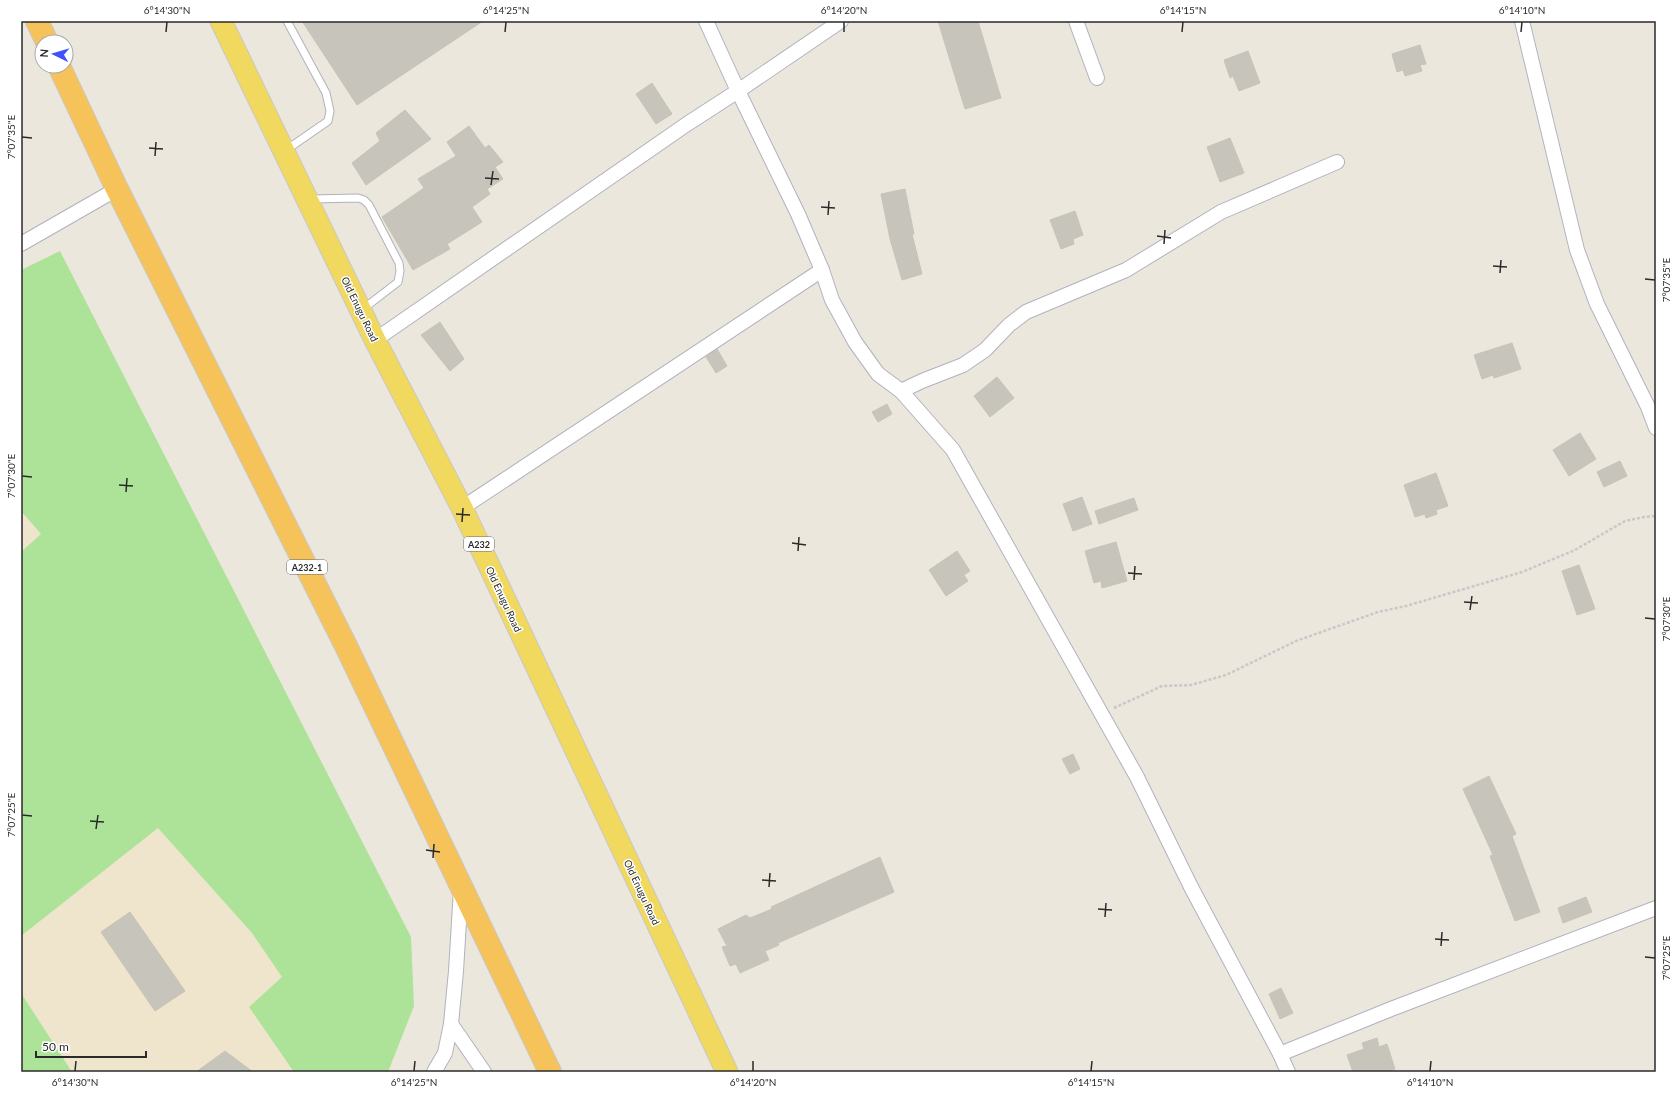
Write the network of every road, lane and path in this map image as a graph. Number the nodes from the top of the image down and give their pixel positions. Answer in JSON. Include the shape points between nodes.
{"nodes":[{"id":1,"x":37,"y":21,"type":"edge"},
{"id":2,"x":221,"y":21,"type":"edge"},
{"id":3,"x":287,"y":21,"type":"edge"},
{"id":4,"x":706,"y":21,"type":"edge"},
{"id":5,"x":841,"y":21,"type":"edge"},
{"id":6,"x":1076,"y":21,"type":"edge"},
{"id":7,"x":1522,"y":21,"type":"edge"},
{"id":8,"x":43,"y":34,"type":"edge"},
{"id":9,"x":62,"y":74,"type":"edge"},
{"id":10,"x":1097,"y":78,"type":"dead end"},
{"id":11,"x":738,"y":91,"type":"junction"},
{"id":12,"x":284,"y":151,"type":"junction"},
{"id":13,"x":1337,"y":162,"type":"dead end"},
{"id":14,"x":117,"y":189,"type":"junction"},
{"id":15,"x":307,"y":199,"type":"junction"},
{"id":16,"x":21,"y":244,"type":"edge"},
{"id":17,"x":822,"y":270,"type":"junction"},
{"id":18,"x":361,"y":311,"type":"junction"},
{"id":19,"x":375,"y":340,"type":"junction"},
{"id":20,"x":901,"y":391,"type":"junction"},
{"id":21,"x":1656,"y":428,"type":"edge"},
{"id":22,"x":462,"y":508,"type":"junction"},
{"id":23,"x":1656,"y":516,"type":"edge"},
{"id":24,"x":1104,"y":718,"type":"junction"},
{"id":25,"x":461,"y":887,"type":"junction"},
{"id":26,"x":1656,"y":908,"type":"edge"},
{"id":27,"x":451,"y":1024,"type":"junction"},
{"id":28,"x":1280,"y":1054,"type":"junction"},
{"id":29,"x":434,"y":1072,"type":"edge"},
{"id":30,"x":484,"y":1072,"type":"edge"},
{"id":31,"x":550,"y":1072,"type":"edge"},
{"id":32,"x":727,"y":1072,"type":"edge"},
{"id":33,"x":1288,"y":1072,"type":"edge"}],
"edges":[{"from":1,"to":8,"type":"highway"},
{"from":2,"to":12,"type":"main road","name":"Old Enugu Road","number":"A232"},
{"from":3,"to":12,"type":"lane","via":[[326,93],[330,111],[328,121]]},
{"from":4,"to":11,"type":"street"},
{"from":5,"to":11,"type":"street"},
{"from":6,"to":10,"type":"street"},
{"from":7,"to":21,"type":"street","via":[[1577,250],[1597,304]]},
{"from":9,"to":14,"type":"highway","number":"A232-1"},
{"from":11,"to":17,"type":"street","via":[[798,214]]},
{"from":11,"to":19,"type":"street"},
{"from":12,"to":15,"type":"main road","name":"Old Enugu Road","number":"A232"},
{"from":13,"to":20,"type":"street","via":[[1221,212],[1126,270],[1026,312],[1009,325],[985,350],[963,365]]},
{"from":14,"to":16,"type":"street"},
{"from":14,"to":25,"type":"highway","number":"A232-1","via":[[348,648]]},
{"from":15,"to":18,"type":"main road","name":"Old Enugu Road","number":"A232"},
{"from":15,"to":18,"type":"lane","via":[[364,200],[398,262],[398,282]]},
{"from":17,"to":20,"type":"street","via":[[832,300],[855,342],[878,374]]},
{"from":17,"to":22,"type":"street"},
{"from":18,"to":19,"type":"main road","name":"Old Enugu Road","number":"A232"},
{"from":19,"to":22,"type":"main road","name":"Old Enugu Road","number":"A232"},
{"from":20,"to":24,"type":"street","via":[[953,450]]},
{"from":22,"to":32,"type":"main road","name":"Old Enugu Road","number":"A232"},
{"from":23,"to":24,"type":"path","via":[[1625,521],[1575,550],[1522,572],[1378,612],[1296,641],[1226,675],[1191,686],[1162,686],[1114,707]]},
{"from":24,"to":28,"type":"street"},
{"from":25,"to":27,"type":"street"},
{"from":25,"to":31,"type":"highway","number":"A232-1"},
{"from":26,"to":28,"type":"street"},
{"from":27,"to":29,"type":"street","via":[[445,1053]]},
{"from":27,"to":30,"type":"street"},
{"from":28,"to":33,"type":"street"}]}
